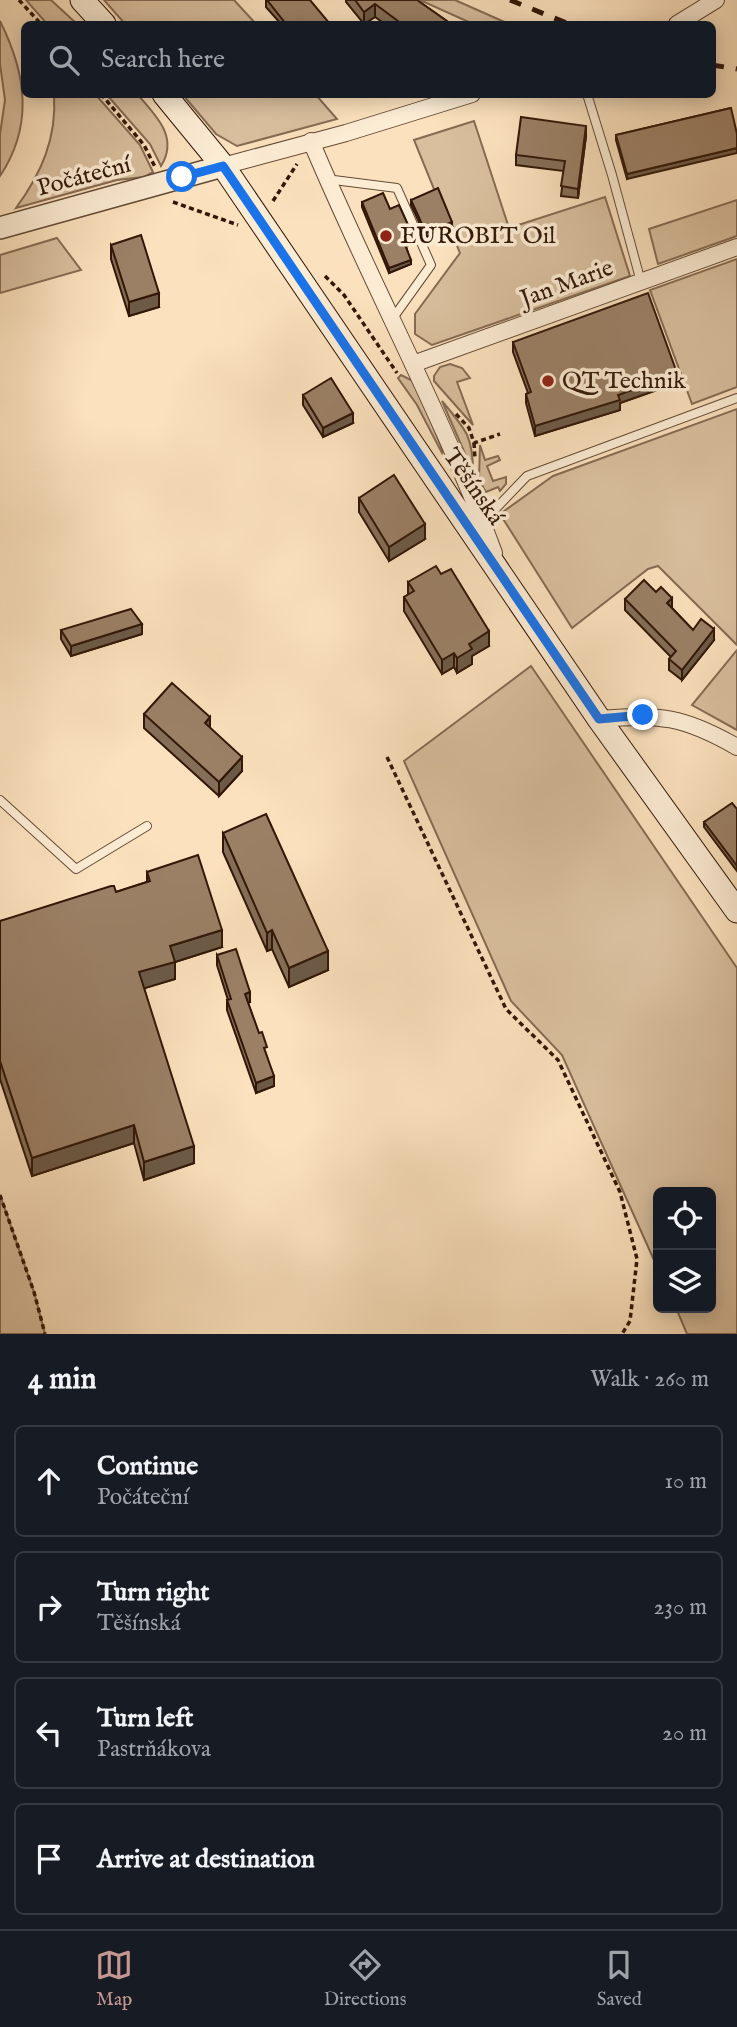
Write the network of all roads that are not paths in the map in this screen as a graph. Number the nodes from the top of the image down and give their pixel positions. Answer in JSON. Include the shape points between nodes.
{"nodes":[{"id":1,"x":82,"y":0,"type":"edge"},
{"id":2,"x":716,"y":0,"type":"edge"},
{"id":3,"x":100,"y":21,"type":"edge"},
{"id":4,"x":682,"y":21,"type":"edge"},
{"id":5,"x":167,"y":98,"type":"edge"},
{"id":6,"x":458,"y":98,"type":"edge"},
{"id":7,"x":588,"y":98,"type":"edge"},
{"id":8,"x":311,"y":141,"type":"junction"},
{"id":9,"x":223,"y":166,"type":"junction"},
{"id":10,"x":326,"y":178,"type":"junction"},
{"id":11,"x":0,"y":228,"type":"edge"},
{"id":12,"x":737,"y":247,"type":"edge"},
{"id":13,"x":641,"y":282,"type":"junction"},
{"id":14,"x":393,"y":318,"type":"junction"},
{"id":15,"x":413,"y":364,"type":"junction"},
{"id":16,"x":737,"y":398,"type":"edge"},
{"id":17,"x":477,"y":527,"type":"junction"},
{"id":18,"x":599,"y":719,"type":"junction"},
{"id":19,"x":737,"y":747,"type":"edge"},
{"id":20,"x":0,"y":800,"type":"edge"},
{"id":21,"x":147,"y":826,"type":"dead end"},
{"id":22,"x":737,"y":911,"type":"edge"}],
"edges":[{"from":1,"to":3,"type":"main road"},
{"from":2,"to":4,"type":"street"},
{"from":5,"to":9,"type":"main road","name":"Těšínská"},
{"from":6,"to":8,"type":"street"},
{"from":7,"to":13,"type":"lane"},
{"from":8,"to":9,"type":"street"},
{"from":8,"to":10,"type":"street"},
{"from":9,"to":11,"type":"street","name":"Počáteční"},
{"from":9,"to":17,"type":"main road","name":"Těšínská","via":[[264,208]]},
{"from":10,"to":14,"type":"street"},
{"from":10,"to":14,"type":"lane","via":[[397,188],[431,265]]},
{"from":12,"to":13,"type":"street","name":"Jan Marie"},
{"from":13,"to":15,"type":"street","name":"Jan Marie"},
{"from":14,"to":15,"type":"street"},
{"from":15,"to":17,"type":"street"},
{"from":16,"to":17,"type":"lane","via":[[527,476]]},
{"from":17,"to":18,"type":"main road","name":"Těšínská","via":[[503,575]]},
{"from":18,"to":19,"type":"street","via":[[643,715],[679,719]]},
{"from":18,"to":22,"type":"main road","name":"Těšínská"},
{"from":20,"to":21,"type":"lane","via":[[76,869]]}]}
